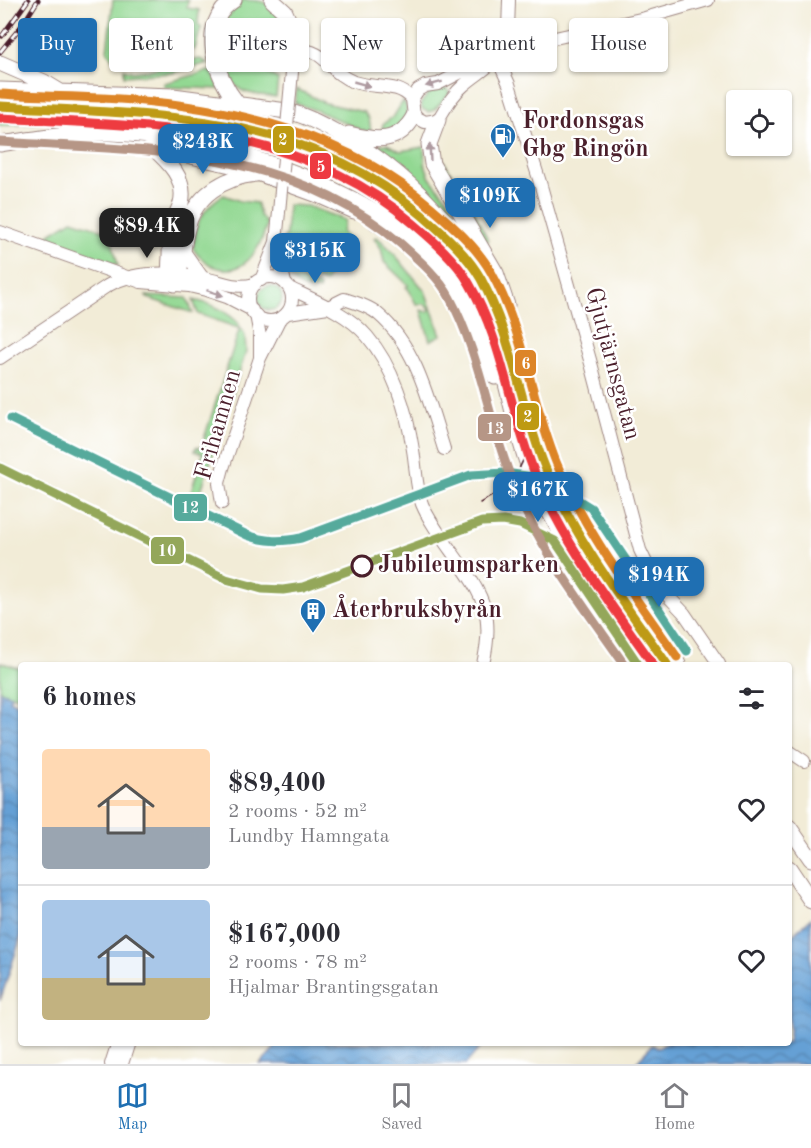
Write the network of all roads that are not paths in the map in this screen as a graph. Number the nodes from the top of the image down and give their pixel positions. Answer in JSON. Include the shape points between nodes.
{"nodes":[{"id":1,"x":234,"y":0,"type":"edge"},
{"id":2,"x":272,"y":0,"type":"edge"},
{"id":3,"x":509,"y":0,"type":"edge"},
{"id":4,"x":708,"y":0,"type":"edge"},
{"id":5,"x":689,"y":2,"type":"edge"},
{"id":6,"x":288,"y":18,"type":"edge"},
{"id":7,"x":508,"y":18,"type":"edge"},
{"id":8,"x":557,"y":38,"type":"edge"},
{"id":9,"x":309,"y":52,"type":"edge"},
{"id":10,"x":0,"y":63,"type":"edge"},
{"id":11,"x":292,"y":72,"type":"edge"},
{"id":12,"x":461,"y":72,"type":"edge"},
{"id":13,"x":482,"y":72,"type":"edge"},
{"id":14,"x":504,"y":72,"type":"edge"},
{"id":15,"x":0,"y":90,"type":"edge"},
{"id":16,"x":62,"y":93,"type":"junction"},
{"id":17,"x":412,"y":99,"type":"junction"},
{"id":18,"x":237,"y":103,"type":"junction"},
{"id":19,"x":414,"y":116,"type":"junction"},
{"id":20,"x":438,"y":120,"type":"junction"},
{"id":21,"x":329,"y":128,"type":"junction"},
{"id":22,"x":125,"y":134,"type":"junction"},
{"id":23,"x":0,"y":144,"type":"edge"},
{"id":24,"x":152,"y":147,"type":"junction"},
{"id":25,"x":262,"y":174,"type":"junction"},
{"id":26,"x":0,"y":232,"type":"edge"},
{"id":27,"x":276,"y":242,"type":"junction"},
{"id":28,"x":183,"y":250,"type":"junction"},
{"id":29,"x":130,"y":277,"type":"junction"},
{"id":30,"x":174,"y":278,"type":"junction"},
{"id":31,"x":203,"y":278,"type":"junction"},
{"id":32,"x":258,"y":282,"type":"junction"},
{"id":33,"x":287,"y":285,"type":"junction"},
{"id":34,"x":328,"y":306,"type":"junction"},
{"id":35,"x":254,"y":313,"type":"junction"},
{"id":36,"x":284,"y":316,"type":"junction"},
{"id":37,"x":513,"y":337,"type":"junction"},
{"id":38,"x":0,"y":358,"type":"edge"},
{"id":39,"x":260,"y":358,"type":"junction"},
{"id":40,"x":521,"y":443,"type":"junction"},
{"id":41,"x":444,"y":448,"type":"dead end"},
{"id":42,"x":222,"y":503,"type":"dead end"},
{"id":43,"x":483,"y":662,"type":"edge"},
{"id":44,"x":650,"y":662,"type":"edge"},
{"id":45,"x":677,"y":662,"type":"edge"},
{"id":46,"x":719,"y":662,"type":"edge"},
{"id":47,"x":792,"y":754,"type":"edge"},
{"id":48,"x":804,"y":761,"type":"dead end"},
{"id":49,"x":792,"y":832,"type":"edge"},
{"id":50,"x":811,"y":860,"type":"edge"},
{"id":51,"x":792,"y":872,"type":"edge"},
{"id":52,"x":811,"y":901,"type":"edge"},
{"id":53,"x":117,"y":1046,"type":"edge"},
{"id":54,"x":128,"y":1046,"type":"edge"},
{"id":55,"x":111,"y":1064,"type":"edge"},
{"id":56,"x":122,"y":1064,"type":"edge"}],
"edges":[{"from":1,"to":18,"type":"main road","via":[[219,15],[214,47],[219,75]]},
{"from":2,"to":6,"type":"main road"},
{"from":3,"to":7,"type":"street"},
{"from":4,"to":5,"type":"street"},
{"from":5,"to":8,"type":"street","via":[[637,20]]},
{"from":9,"to":17,"type":"street","one_way":true,"via":[[341,76],[371,86],[394,88]]},
{"from":10,"to":16,"type":"main road"},
{"from":11,"to":27,"type":"street","bridge":true},
{"from":12,"to":17,"type":"street","one_way":true,"via":[[425,86]]},
{"from":13,"to":20,"type":"street","via":[[452,97]]},
{"from":14,"to":46,"type":"street","name":"Gjutjärnsgatan","via":[[539,179],[640,550],[661,587]]},
{"from":15,"to":16,"type":"main road"},
{"from":16,"to":18,"type":"main road","via":[[173,96]]},
{"from":17,"to":19,"type":"street"},
{"from":18,"to":21,"type":"main road","via":[[302,114]]},
{"from":19,"to":20,"type":"street","via":[[425,122]]},
{"from":19,"to":21,"type":"main road","via":[[405,130],[376,140]]},
{"from":37,"to":20,"type":"main road","one_way":true,"via":[[496,273],[432,164],[429,144]]},
{"from":21,"to":37,"type":"main road","via":[[392,169],[448,225],[478,268]]},
{"from":22,"to":23,"type":"main road","via":[[65,135]]},
{"from":22,"to":24,"type":"main road"},
{"from":22,"to":40,"type":"main road","via":[[169,138],[265,161],[335,190],[418,238],[454,275],[480,312],[497,350]]},
{"from":24,"to":25,"type":"main road"},
{"from":24,"to":30,"type":"main road","via":[[172,166],[181,187],[182,200],[171,230]]},
{"from":25,"to":28,"type":"main road","via":[[235,177],[203,198],[189,220]]},
{"from":25,"to":40,"type":"main road","via":[[364,215],[413,249],[434,270],[462,302],[480,337],[508,420]]},
{"from":26,"to":29,"type":"street"},
{"from":27,"to":32,"type":"street"},
{"from":27,"to":33,"type":"street"},
{"from":28,"to":30,"type":"main road"},
{"from":28,"to":31,"type":"street"},
{"from":29,"to":30,"type":"street","via":[[140,274]]},
{"from":29,"to":38,"type":"street","via":[[107,286]]},
{"from":30,"to":31,"type":"street"},
{"from":30,"to":35,"type":"street","one_way":true,"via":[[227,297]]},
{"from":31,"to":32,"type":"street","via":[[236,287]]},
{"from":32,"to":33,"type":"street","via":[[273,277]]},
{"from":32,"to":35,"type":"street","via":[[249,297]]},
{"from":33,"to":34,"type":"street"},
{"from":33,"to":36,"type":"street","via":[[292,301]]},
{"from":34,"to":36,"type":"street"},
{"from":34,"to":41,"type":"street","via":[[344,299],[361,304],[377,312],[394,330],[418,370]]},
{"from":34,"to":43,"type":"street","via":[[367,336],[398,393],[411,432],[422,502],[485,610],[488,641]]},
{"from":35,"to":36,"type":"street","via":[[268,321]]},
{"from":35,"to":39,"type":"street","name":"Frihamnen"},
{"from":36,"to":39,"type":"street","name":"Frihamnen"},
{"from":37,"to":45,"type":"main road","via":[[542,435],[565,490]]},
{"from":39,"to":42,"type":"street","name":"Frihamnen","via":[[219,483]]},
{"from":40,"to":44,"type":"main road","via":[[542,496],[596,585]]},
{"from":47,"to":48,"type":"street"},
{"from":49,"to":50,"type":"main road"},
{"from":51,"to":52,"type":"main road"},
{"from":53,"to":55,"type":"street"},
{"from":54,"to":56,"type":"street"}]}
